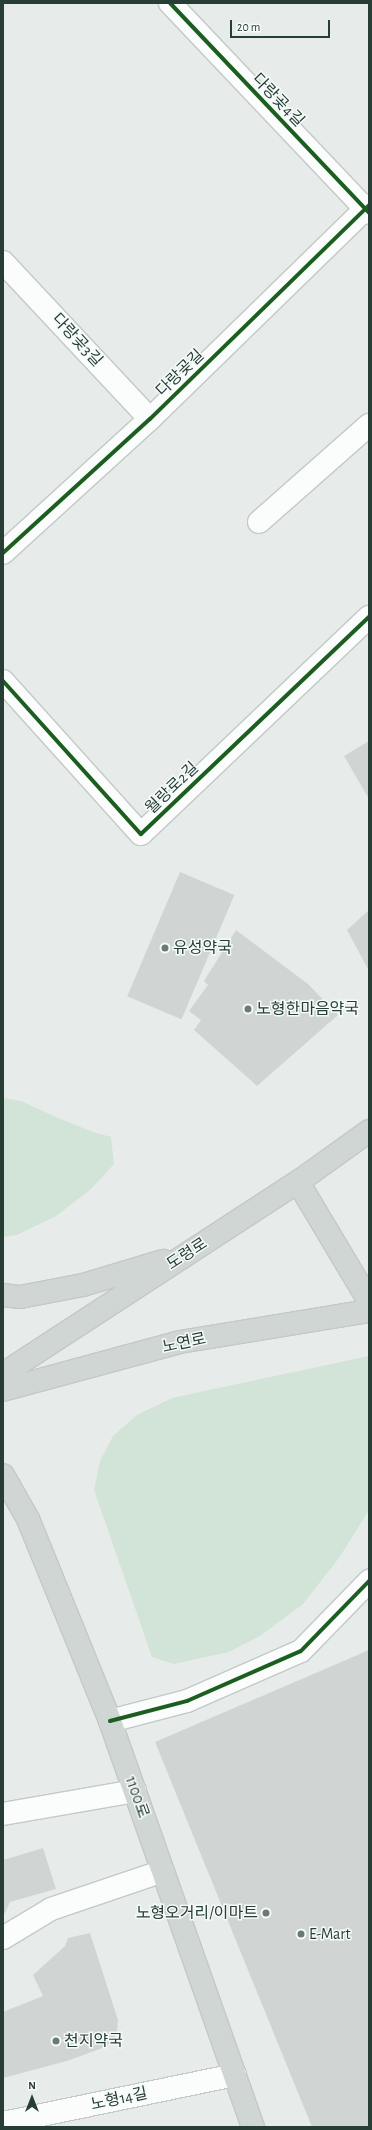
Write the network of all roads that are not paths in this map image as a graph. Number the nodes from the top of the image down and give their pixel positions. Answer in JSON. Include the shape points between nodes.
{"nodes":[{"id":1,"x":170,"y":3,"type":"edge"},
{"id":2,"x":368,"y":209,"type":"edge"},
{"id":3,"x":3,"y":262,"type":"edge"},
{"id":4,"x":150,"y":419,"type":"junction"},
{"id":5,"x":369,"y":425,"type":"edge"},
{"id":6,"x":259,"y":522,"type":"dead end"},
{"id":7,"x":3,"y":553,"type":"edge"},
{"id":8,"x":369,"y":616,"type":"edge"},
{"id":9,"x":3,"y":681,"type":"edge"},
{"id":10,"x":369,"y":1131,"type":"edge"},
{"id":11,"x":298,"y":1182,"type":"junction"},
{"id":12,"x":185,"y":1255,"type":"junction"},
{"id":13,"x":3,"y":1295,"type":"edge"},
{"id":14,"x":369,"y":1302,"type":"edge"},
{"id":15,"x":369,"y":1311,"type":"edge"},
{"id":16,"x":3,"y":1374,"type":"edge"},
{"id":17,"x":3,"y":1390,"type":"edge"},
{"id":18,"x":3,"y":1475,"type":"edge"},
{"id":19,"x":369,"y":1581,"type":"edge"},
{"id":20,"x":110,"y":1721,"type":"junction"},
{"id":21,"x":135,"y":1791,"type":"junction"},
{"id":22,"x":3,"y":1814,"type":"edge"},
{"id":23,"x":163,"y":1871,"type":"junction"},
{"id":24,"x":3,"y":1938,"type":"edge"},
{"id":25,"x":235,"y":2075,"type":"junction"},
{"id":26,"x":3,"y":2123,"type":"edge"},
{"id":27,"x":253,"y":2127,"type":"edge"}],
"edges":[{"from":1,"to":2,"type":"street","name":"다랑곶4길"},
{"from":2,"to":4,"type":"street","name":"다랑곶길"},
{"from":3,"to":4,"type":"street","name":"다랑곶3길"},
{"from":4,"to":7,"type":"street","name":"다랑곶길"},
{"from":5,"to":6,"type":"street"},
{"from":8,"to":9,"type":"street","name":"월랑로2길","via":[[141,834]]},
{"from":10,"to":11,"type":"main road","name":"도령로"},
{"from":11,"to":12,"type":"main road","name":"도령로"},
{"from":11,"to":14,"type":"main road"},
{"from":12,"to":13,"type":"main road","via":[[82,1285],[20,1297]]},
{"from":12,"to":16,"type":"main road","name":"도령로"},
{"from":15,"to":17,"type":"main road","name":"노연로","via":[[180,1342]]},
{"from":18,"to":20,"type":"main road","name":"1100로","via":[[28,1519]]},
{"from":19,"to":20,"type":"street","via":[[301,1651],[186,1701]]},
{"from":20,"to":21,"type":"main road","name":"1100로"},
{"from":21,"to":22,"type":"street"},
{"from":21,"to":23,"type":"main road","name":"1100로"},
{"from":23,"to":24,"type":"street","via":[[51,1909]]},
{"from":23,"to":25,"type":"main road","name":"1100로"},
{"from":25,"to":26,"type":"street","name":"노형14길"},
{"from":25,"to":27,"type":"main road","name":"1100로"}]}
